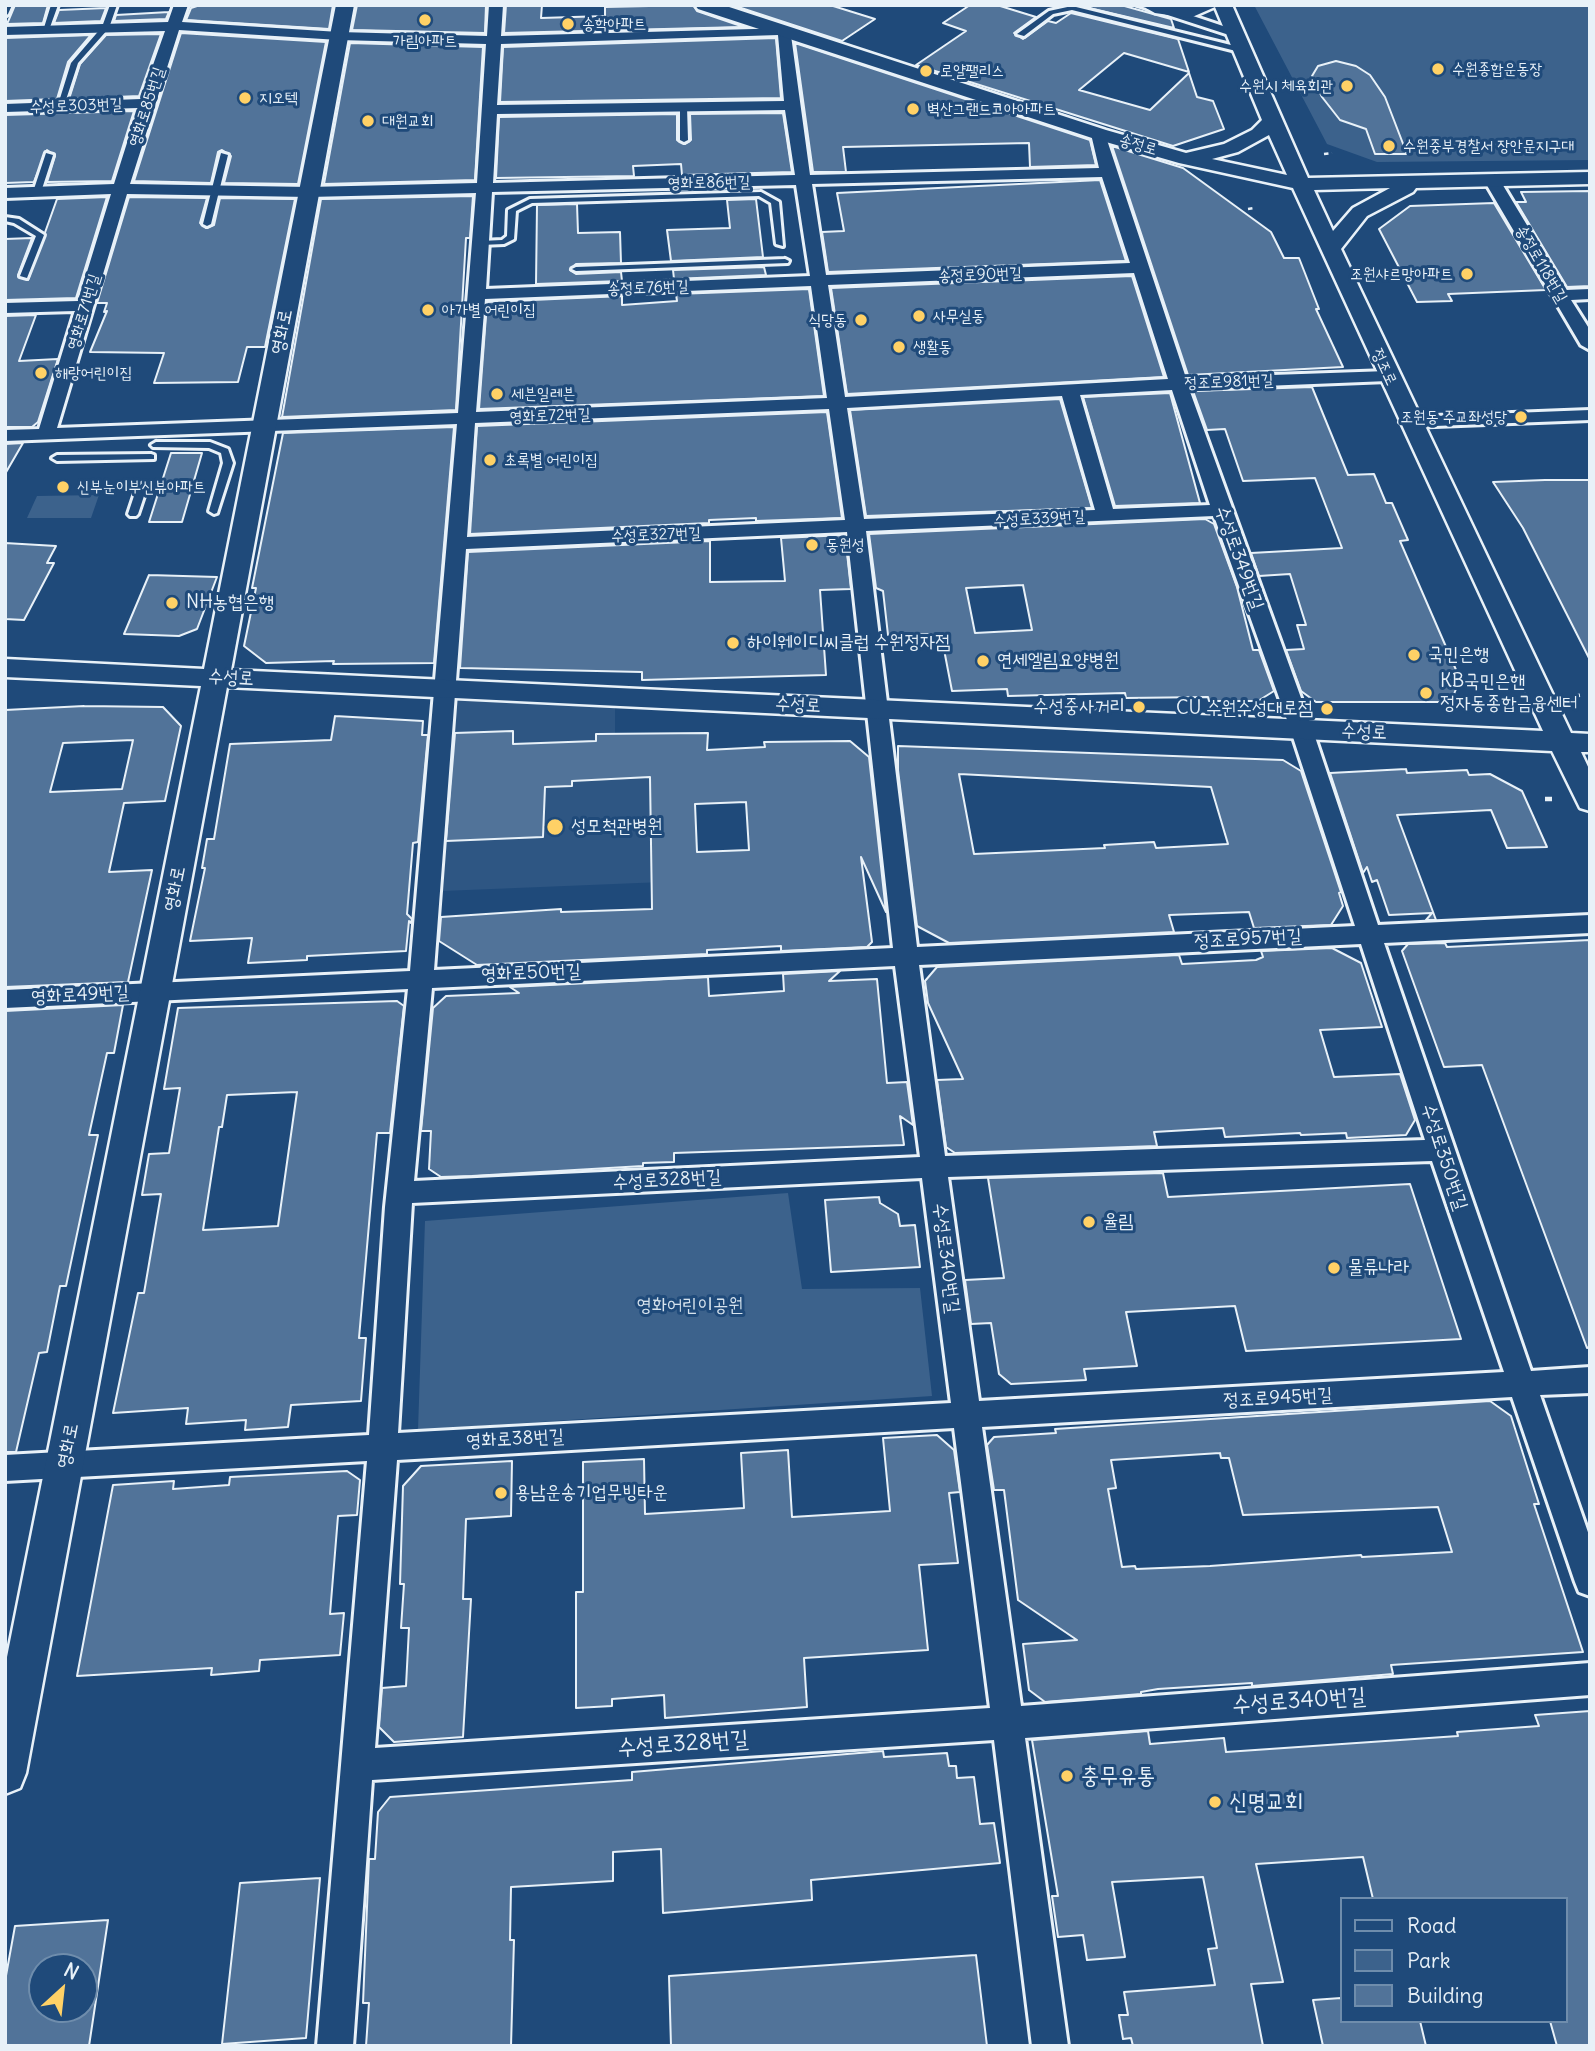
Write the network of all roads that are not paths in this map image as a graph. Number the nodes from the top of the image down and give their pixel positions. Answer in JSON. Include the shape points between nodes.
{"nodes":[{"id":1,"x":9,"y":5,"type":"edge"},
{"id":2,"x":55,"y":5,"type":"edge"},
{"id":3,"x":114,"y":5,"type":"edge"},
{"id":4,"x":181,"y":5,"type":"edge"},
{"id":5,"x":345,"y":5,"type":"edge"},
{"id":6,"x":496,"y":5,"type":"edge"},
{"id":7,"x":1207,"y":5,"type":"edge"},
{"id":8,"x":1223,"y":5,"type":"edge"},
{"id":9,"x":709,"y":6,"type":"edge"},
{"id":10,"x":1149,"y":7,"type":"edge"},
{"id":11,"x":5,"y":14,"type":"edge"},
{"id":12,"x":175,"y":26,"type":"junction"},
{"id":13,"x":104,"y":28,"type":"junction"},
{"id":14,"x":45,"y":30,"type":"junction"},
{"id":15,"x":5,"y":31,"type":"edge"},
{"id":16,"x":785,"y":31,"type":"junction"},
{"id":17,"x":1231,"y":31,"type":"junction"},
{"id":18,"x":1021,"y":34,"type":"dead end"},
{"id":19,"x":339,"y":36,"type":"junction"},
{"id":20,"x":494,"y":40,"type":"junction"},
{"id":21,"x":1240,"y":50,"type":"junction"},
{"id":22,"x":147,"y":103,"type":"junction"},
{"id":23,"x":792,"y":105,"type":"junction"},
{"id":24,"x":60,"y":106,"type":"junction"},
{"id":25,"x":683,"y":107,"type":"junction"},
{"id":26,"x":5,"y":108,"type":"edge"},
{"id":27,"x":490,"y":110,"type":"junction"},
{"id":28,"x":1273,"y":121,"type":"junction"},
{"id":29,"x":1099,"y":134,"type":"junction"},
{"id":30,"x":684,"y":140,"type":"dead end"},
{"id":31,"x":49,"y":155,"type":"dead end"},
{"id":32,"x":224,"y":155,"type":"dead end"},
{"id":33,"x":1186,"y":159,"type":"junction"},
{"id":34,"x":1108,"y":172,"type":"junction"},
{"id":35,"x":1590,"y":178,"type":"edge"},
{"id":36,"x":803,"y":181,"type":"junction"},
{"id":37,"x":1493,"y":182,"type":"junction"},
{"id":38,"x":1302,"y":184,"type":"junction"},
{"id":39,"x":1417,"y":184,"type":"junction"},
{"id":40,"x":486,"y":188,"type":"junction"},
{"id":41,"x":121,"y":189,"type":"junction"},
{"id":42,"x":216,"y":191,"type":"junction"},
{"id":43,"x":37,"y":192,"type":"junction"},
{"id":44,"x":309,"y":192,"type":"junction"},
{"id":45,"x":5,"y":193,"type":"edge"},
{"id":46,"x":5,"y":219,"type":"edge"},
{"id":47,"x":207,"y":224,"type":"dead end"},
{"id":48,"x":481,"y":243,"type":"junction"},
{"id":49,"x":780,"y":244,"type":"dead end"},
{"id":50,"x":1330,"y":248,"type":"junction"},
{"id":51,"x":785,"y":261,"type":"dead end"},
{"id":52,"x":650,"y":266,"type":"junction"},
{"id":53,"x":1141,"y":268,"type":"junction"},
{"id":54,"x":576,"y":269,"type":"dead end"},
{"id":55,"x":24,"y":276,"type":"dead end"},
{"id":56,"x":819,"y":281,"type":"junction"},
{"id":57,"x":651,"y":288,"type":"junction"},
{"id":58,"x":477,"y":294,"type":"junction"},
{"id":59,"x":1590,"y":294,"type":"edge"},
{"id":60,"x":1560,"y":295,"type":"junction"},
{"id":61,"x":85,"y":306,"type":"junction"},
{"id":62,"x":5,"y":309,"type":"edge"},
{"id":63,"x":1590,"y":345,"type":"edge"},
{"id":64,"x":1388,"y":376,"type":"junction"},
{"id":65,"x":1180,"y":384,"type":"junction"},
{"id":66,"x":1070,"y":391,"type":"junction"},
{"id":67,"x":837,"y":403,"type":"junction"},
{"id":68,"x":1590,"y":415,"type":"edge"},
{"id":69,"x":467,"y":419,"type":"junction"},
{"id":70,"x":1409,"y":422,"type":"junction"},
{"id":71,"x":263,"y":428,"type":"junction"},
{"id":72,"x":46,"y":435,"type":"junction"},
{"id":73,"x":5,"y":436,"type":"edge"},
{"id":74,"x":158,"y":438,"type":"junction"},
{"id":75,"x":57,"y":457,"type":"dead end"},
{"id":76,"x":151,"y":457,"type":"junction"},
{"id":77,"x":148,"y":469,"type":"dead end"},
{"id":78,"x":142,"y":486,"type":"dead end"},
{"id":79,"x":214,"y":510,"type":"dead end"},
{"id":80,"x":1221,"y":510,"type":"junction"},
{"id":81,"x":134,"y":514,"type":"dead end"},
{"id":82,"x":1106,"y":516,"type":"junction"},
{"id":83,"x":856,"y":527,"type":"junction"},
{"id":84,"x":456,"y":543,"type":"junction"},
{"id":85,"x":5,"y":668,"type":"edge"},
{"id":86,"x":217,"y":677,"type":"junction"},
{"id":87,"x":443,"y":688,"type":"junction"},
{"id":88,"x":876,"y":709,"type":"junction"},
{"id":89,"x":1302,"y":731,"type":"junction"},
{"id":90,"x":1560,"y":741,"type":"junction"},
{"id":91,"x":1590,"y":743,"type":"edge"},
{"id":92,"x":1590,"y":801,"type":"edge"},
{"id":93,"x":1590,"y":924,"type":"edge"},
{"id":94,"x":1370,"y":933,"type":"junction"},
{"id":95,"x":906,"y":957,"type":"junction"},
{"id":96,"x":421,"y":978,"type":"junction"},
{"id":97,"x":155,"y":992,"type":"junction"},
{"id":98,"x":5,"y":999,"type":"edge"},
{"id":99,"x":1441,"y":1150,"type":"junction"},
{"id":100,"x":934,"y":1167,"type":"junction"},
{"id":101,"x":400,"y":1193,"type":"junction"},
{"id":102,"x":1590,"y":1380,"type":"edge"},
{"id":103,"x":1520,"y":1384,"type":"junction"},
{"id":104,"x":967,"y":1415,"type":"junction"},
{"id":105,"x":383,"y":1447,"type":"junction"},
{"id":106,"x":64,"y":1464,"type":"junction"},
{"id":107,"x":5,"y":1468,"type":"edge"},
{"id":108,"x":1590,"y":1582,"type":"edge"},
{"id":109,"x":1590,"y":1679,"type":"edge"},
{"id":110,"x":1009,"y":1723,"type":"junction"},
{"id":111,"x":357,"y":1765,"type":"junction"},
{"id":112,"x":5,"y":1773,"type":"edge"},
{"id":113,"x":335,"y":2046,"type":"edge"},
{"id":114,"x":1050,"y":2046,"type":"edge"}],
"edges":[{"from":1,"to":11,"type":"lane"},
{"from":2,"to":14,"type":"lane"},
{"from":3,"to":13,"type":"lane"},
{"from":4,"to":12,"type":"street","name":"영화로85번길"},
{"from":5,"to":19,"type":"street","name":"영화로"},
{"from":6,"to":20,"type":"street"},
{"from":7,"to":10,"type":"street","via":[[1190,13]]},
{"from":8,"to":17,"type":"street","name":"정조로"},
{"from":9,"to":16,"type":"street","name":"송정로"},
{"from":10,"to":17,"type":"street"},
{"from":12,"to":13,"type":"street"},
{"from":12,"to":19,"type":"street"},
{"from":12,"to":22,"type":"street","name":"영화로85번길"},
{"from":13,"to":14,"type":"street"},
{"from":13,"to":24,"type":"lane","via":[[75,63]]},
{"from":14,"to":15,"type":"street"},
{"from":16,"to":20,"type":"street"},
{"from":16,"to":23,"type":"street"},
{"from":16,"to":29,"type":"street","name":"송정로"},
{"from":17,"to":21,"type":"street","name":"정조로"},
{"from":18,"to":21,"type":"lane","via":[[1051,12],[1072,8]]},
{"from":19,"to":20,"type":"street"},
{"from":19,"to":44,"type":"street","name":"영화로"},
{"from":20,"to":27,"type":"street"},
{"from":21,"to":28,"type":"street","name":"정조로"},
{"from":22,"to":24,"type":"street","name":"수성로303번길"},
{"from":22,"to":41,"type":"street","name":"영화로85번길"},
{"from":23,"to":25,"type":"street"},
{"from":23,"to":36,"type":"street"},
{"from":24,"to":26,"type":"street","name":"수성로303번길"},
{"from":25,"to":27,"type":"street"},
{"from":25,"to":30,"type":"lane"},
{"from":27,"to":40,"type":"street"},
{"from":28,"to":33,"type":"street","via":[[1231,148]]},
{"from":28,"to":38,"type":"street","name":"정조로"},
{"from":29,"to":33,"type":"street","name":"송정로"},
{"from":29,"to":34,"type":"street","name":"수성로349번길"},
{"from":31,"to":43,"type":"lane"},
{"from":32,"to":42,"type":"lane"},
{"from":33,"to":38,"type":"street","name":"송정로"},
{"from":34,"to":36,"type":"street","name":"영화로86번길"},
{"from":34,"to":53,"type":"street","name":"수성로349번길"},
{"from":35,"to":37,"type":"street","name":"송정로"},
{"from":36,"to":40,"type":"street","name":"영화로86번길"},
{"from":36,"to":56,"type":"street"},
{"from":37,"to":39,"type":"street","name":"송정로"},
{"from":37,"to":60,"type":"street","name":"송정로118번길"},
{"from":38,"to":39,"type":"street","name":"송정로"},
{"from":38,"to":50,"type":"street","name":"정조로"},
{"from":39,"to":50,"type":"street","via":[[1360,212]]},
{"from":40,"to":44,"type":"street","name":"영화로86번길"},
{"from":40,"to":48,"type":"street"},
{"from":41,"to":42,"type":"street"},
{"from":41,"to":43,"type":"street"},
{"from":41,"to":61,"type":"street","name":"영화로71번길"},
{"from":42,"to":44,"type":"street"},
{"from":42,"to":47,"type":"lane"},
{"from":43,"to":45,"type":"street"},
{"from":44,"to":71,"type":"street","name":"영화로"},
{"from":46,"to":55,"type":"lane","via":[[40,235]]},
{"from":48,"to":49,"type":"lane","via":[[512,237],[512,211],[530,201],[761,194],[775,202]]},
{"from":48,"to":58,"type":"street"},
{"from":50,"to":64,"type":"street","name":"정조로"},
{"from":51,"to":52,"type":"lane"},
{"from":52,"to":54,"type":"lane"},
{"from":52,"to":57,"type":"lane"},
{"from":53,"to":56,"type":"street","name":"송정로90번길"},
{"from":53,"to":65,"type":"street","name":"수성로349번길"},
{"from":56,"to":57,"type":"street","name":"송정로76번길"},
{"from":56,"to":67,"type":"street"},
{"from":57,"to":58,"type":"street","name":"송정로76번길"},
{"from":58,"to":69,"type":"street"},
{"from":59,"to":60,"type":"street"},
{"from":60,"to":63,"type":"street","name":"송정로118번길"},
{"from":61,"to":62,"type":"street"},
{"from":61,"to":72,"type":"street","name":"영화로71번길"},
{"from":64,"to":65,"type":"street","name":"정조로981번길"},
{"from":64,"to":70,"type":"street","name":"정조로"},
{"from":65,"to":66,"type":"street","name":"정조로981번길"},
{"from":65,"to":80,"type":"street","name":"수성로349번길"},
{"from":66,"to":67,"type":"street","name":"정조로981번길"},
{"from":66,"to":82,"type":"street"},
{"from":67,"to":69,"type":"street","name":"영화로72번길"},
{"from":67,"to":83,"type":"street"},
{"from":68,"to":70,"type":"street"},
{"from":69,"to":71,"type":"street","name":"영화로72번길"},
{"from":69,"to":84,"type":"street"},
{"from":70,"to":90,"type":"street","name":"정조로"},
{"from":71,"to":74,"type":"street"},
{"from":71,"to":86,"type":"street","name":"영화로"},
{"from":72,"to":73,"type":"street"},
{"from":72,"to":74,"type":"street"},
{"from":74,"to":76,"type":"lane"},
{"from":74,"to":79,"type":"lane","via":[[225,451],[228,463]]},
{"from":75,"to":76,"type":"lane"},
{"from":76,"to":77,"type":"lane"},
{"from":78,"to":81,"type":"lane"},
{"from":80,"to":82,"type":"street","name":"수성로339번길"},
{"from":80,"to":89,"type":"street","name":"수성로349번길"},
{"from":82,"to":83,"type":"street","name":"수성로339번길"},
{"from":83,"to":84,"type":"street","name":"수성로327번길"},
{"from":83,"to":88,"type":"street"},
{"from":84,"to":87,"type":"street"},
{"from":85,"to":86,"type":"street","name":"수성로"},
{"from":86,"to":87,"type":"street","name":"수성로"},
{"from":86,"to":97,"type":"street","name":"영화로"},
{"from":87,"to":88,"type":"street","name":"수성로"},
{"from":87,"to":96,"type":"street"},
{"from":88,"to":89,"type":"street","name":"수성로"},
{"from":88,"to":95,"type":"street","name":"수성로340번길"},
{"from":89,"to":90,"type":"street","name":"수성로"},
{"from":89,"to":94,"type":"street","name":"수성로350번길"},
{"from":90,"to":91,"type":"street","name":"수성로"},
{"from":90,"to":92,"type":"street","name":"정조로"},
{"from":93,"to":94,"type":"street","name":"정조로957번길"},
{"from":94,"to":95,"type":"street","name":"정조로957번길"},
{"from":94,"to":99,"type":"street","name":"수성로350번길"},
{"from":95,"to":96,"type":"street","name":"영화로50번길"},
{"from":95,"to":100,"type":"street","name":"수성로340번길"},
{"from":96,"to":97,"type":"street","name":"영화로50번길"},
{"from":96,"to":101,"type":"street"},
{"from":97,"to":98,"type":"street","name":"영화로49번길"},
{"from":97,"to":106,"type":"street","name":"영화로"},
{"from":99,"to":100,"type":"street"},
{"from":99,"to":103,"type":"street","name":"수성로350번길"},
{"from":100,"to":101,"type":"street","name":"수성로328번길"},
{"from":100,"to":104,"type":"street","name":"수성로340번길"},
{"from":101,"to":105,"type":"street"},
{"from":102,"to":103,"type":"street","name":"정조로945번길"},
{"from":103,"to":104,"type":"street","name":"정조로945번길"},
{"from":103,"to":108,"type":"street","name":"수성로350번길"},
{"from":104,"to":105,"type":"street","name":"영화로38번길"},
{"from":104,"to":110,"type":"street","name":"수성로340번길"},
{"from":105,"to":106,"type":"street","name":"영화로38번길"},
{"from":105,"to":111,"type":"street"},
{"from":106,"to":107,"type":"street","name":"영화로38번길"},
{"from":106,"to":112,"type":"street","name":"영화로"},
{"from":109,"to":110,"type":"street","name":"수성로340번길"},
{"from":110,"to":111,"type":"street","name":"수성로328번길"},
{"from":110,"to":114,"type":"street","name":"수성로340번길"},
{"from":111,"to":113,"type":"street"}]}
